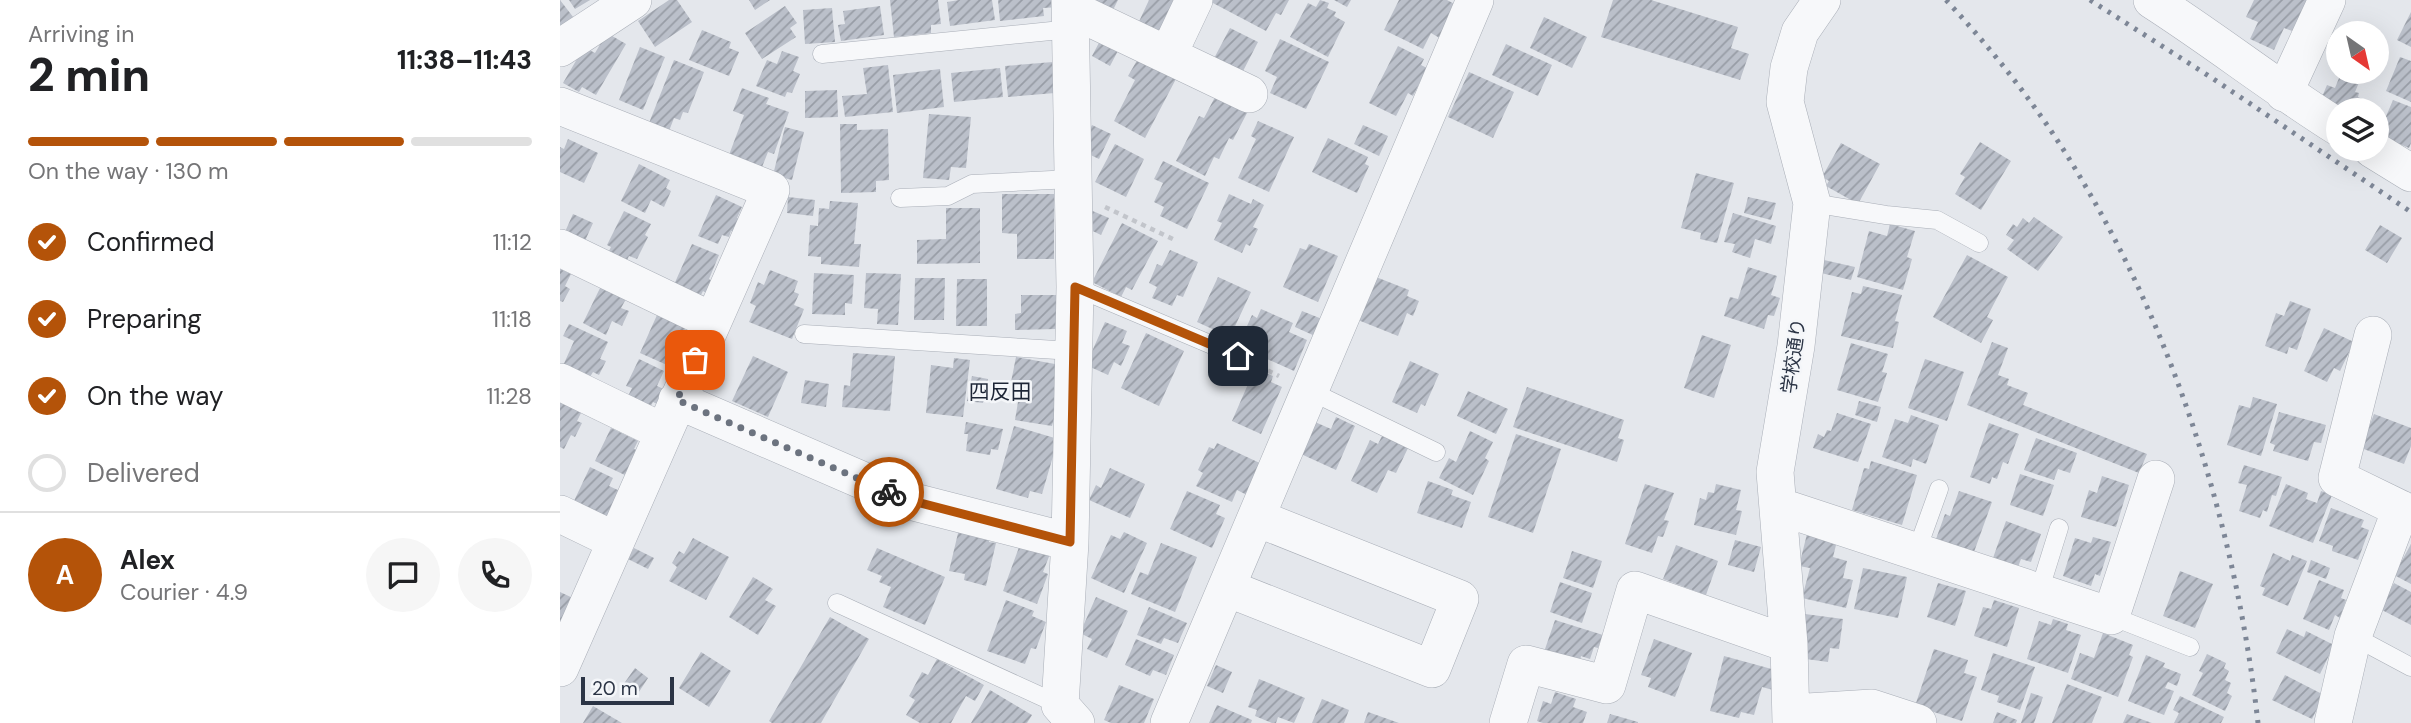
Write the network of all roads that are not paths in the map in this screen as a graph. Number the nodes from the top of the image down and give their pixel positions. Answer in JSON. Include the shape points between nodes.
{"nodes":[{"id":1,"x":633,"y":0,"type":"edge"},
{"id":2,"x":1194,"y":0,"type":"edge"},
{"id":3,"x":1475,"y":0,"type":"edge"},
{"id":4,"x":1822,"y":0,"type":"edge"},
{"id":5,"x":2152,"y":0,"type":"edge"},
{"id":6,"x":2328,"y":0,"type":"edge"},
{"id":7,"x":1071,"y":13,"type":"edge"},
{"id":8,"x":560,"y":48,"type":"edge"},
{"id":9,"x":822,"y":54,"type":"dead end"},
{"id":10,"x":1168,"y":55,"type":"junction"},
{"id":11,"x":2284,"y":93,"type":"junction"},
{"id":12,"x":1249,"y":94,"type":"dead end"},
{"id":13,"x":560,"y":106,"type":"edge"},
{"id":14,"x":2326,"y":119,"type":"edge"},
{"id":15,"x":2389,"y":159,"type":"edge"},
{"id":16,"x":2411,"y":173,"type":"edge"},
{"id":17,"x":1072,"y":185,"type":"junction"},
{"id":18,"x":900,"y":198,"type":"dead end"},
{"id":19,"x":1812,"y":202,"type":"junction"},
{"id":20,"x":1979,"y":243,"type":"dead end"},
{"id":21,"x":560,"y":248,"type":"edge"},
{"id":22,"x":1075,"y":287,"type":"junction"},
{"id":23,"x":712,"y":321,"type":"junction"},
{"id":24,"x":804,"y":334,"type":"dead end"},
{"id":25,"x":2372,"y":335,"type":"dead end"},
{"id":26,"x":1073,"y":351,"type":"junction"},
{"id":27,"x":1238,"y":356,"type":"road end"},
{"id":28,"x":560,"y":382,"type":"edge"},
{"id":29,"x":1308,"y":390,"type":"junction"},
{"id":30,"x":670,"y":416,"type":"junction"},
{"id":31,"x":1436,"y":452,"type":"dead end"},
{"id":32,"x":2156,"y":479,"type":"dead end"},
{"id":33,"x":1939,"y":489,"type":"dead end"},
{"id":34,"x":1778,"y":506,"type":"junction"},
{"id":35,"x":2406,"y":512,"type":"edge"},
{"id":36,"x":560,"y":514,"type":"edge"},
{"id":37,"x":1257,"y":518,"type":"junction"},
{"id":38,"x":2059,"y":527,"type":"dead end"},
{"id":39,"x":616,"y":541,"type":"junction"},
{"id":40,"x":1070,"y":542,"type":"junction"},
{"id":41,"x":1916,"y":553,"type":"junction"},
{"id":42,"x":1227,"y":588,"type":"junction"},
{"id":43,"x":2039,"y":593,"type":"junction"},
{"id":44,"x":837,"y":603,"type":"dead end"},
{"id":45,"x":2112,"y":617,"type":"junction"},
{"id":46,"x":2353,"y":636,"type":"junction"},
{"id":47,"x":1789,"y":644,"type":"junction"},
{"id":48,"x":2190,"y":647,"type":"dead end"},
{"id":49,"x":560,"y":667,"type":"edge"},
{"id":50,"x":2411,"y":667,"type":"edge"},
{"id":51,"x":1068,"y":714,"type":"edge"},
{"id":52,"x":1791,"y":718,"type":"edge"},
{"id":53,"x":1170,"y":723,"type":"edge"},
{"id":54,"x":1508,"y":723,"type":"edge"},
{"id":55,"x":1918,"y":723,"type":"edge"},
{"id":56,"x":2333,"y":723,"type":"edge"}],
"edges":[{"from":1,"to":8,"type":"street"},
{"from":2,"to":10,"type":"street"},
{"from":3,"to":29,"type":"street"},
{"from":4,"to":19,"type":"street","name":"学校通り","via":[[1800,32],[1785,102]]},
{"from":5,"to":11,"type":"street","via":[[2211,37]]},
{"from":6,"to":11,"type":"street"},
{"from":7,"to":9,"type":"lane"},
{"from":7,"to":10,"type":"street"},
{"from":7,"to":17,"type":"street"},
{"from":10,"to":12,"type":"street"},
{"from":11,"to":14,"type":"street"},
{"from":13,"to":23,"type":"street","via":[[771,190]]},
{"from":15,"to":16,"type":"street"},
{"from":17,"to":18,"type":"lane","via":[[972,184],[948,196]]},
{"from":17,"to":22,"type":"street"},
{"from":19,"to":20,"type":"lane","via":[[1937,220]]},
{"from":19,"to":34,"type":"street","name":"学校通り","via":[[1796,345],[1775,472]]},
{"from":21,"to":23,"type":"street"},
{"from":22,"to":26,"type":"street"},
{"from":22,"to":27,"type":"lane"},
{"from":23,"to":30,"type":"street"},
{"from":24,"to":26,"type":"lane"},
{"from":25,"to":35,"type":"street","via":[[2337,478]]},
{"from":26,"to":40,"type":"street"},
{"from":28,"to":30,"type":"street"},
{"from":29,"to":31,"type":"lane"},
{"from":29,"to":37,"type":"street"},
{"from":30,"to":39,"type":"street"},
{"from":30,"to":40,"type":"street","via":[[909,500]]},
{"from":32,"to":45,"type":"street"},
{"from":33,"to":41,"type":"lane"},
{"from":34,"to":41,"type":"street"},
{"from":34,"to":47,"type":"street","name":"学校通り"},
{"from":35,"to":46,"type":"street"},
{"from":36,"to":39,"type":"street"},
{"from":37,"to":42,"type":"street"},
{"from":37,"to":42,"type":"street","via":[[1460,599],[1432,669]]},
{"from":38,"to":43,"type":"lane"},
{"from":39,"to":49,"type":"street"},
{"from":40,"to":51,"type":"street"},
{"from":41,"to":43,"type":"street"},
{"from":42,"to":53,"type":"street"},
{"from":43,"to":45,"type":"street"},
{"from":44,"to":51,"type":"lane"},
{"from":45,"to":48,"type":"lane"},
{"from":46,"to":50,"type":"lane"},
{"from":46,"to":56,"type":"street"},
{"from":47,"to":52,"type":"street","name":"学校通り"},
{"from":47,"to":54,"type":"street","via":[[1636,590],[1606,685],[1526,664]]},
{"from":52,"to":55,"type":"street","via":[[1872,708]]}]}
